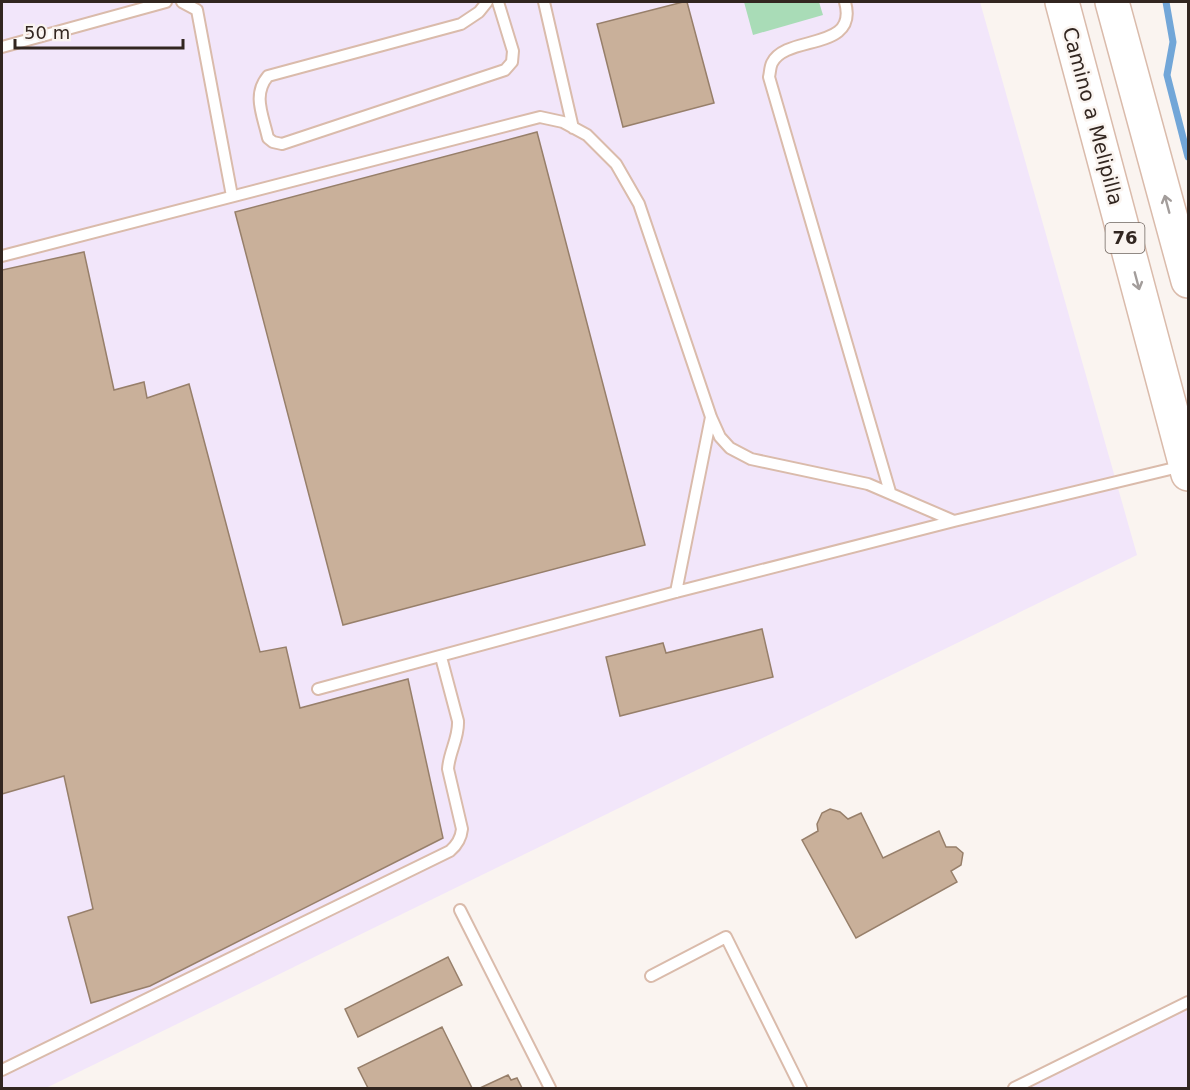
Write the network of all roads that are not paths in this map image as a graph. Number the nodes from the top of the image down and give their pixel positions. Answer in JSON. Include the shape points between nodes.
{"nodes":[{"id":1,"x":166,"y":2,"type":"edge"},
{"id":2,"x":183,"y":2,"type":"edge"},
{"id":3,"x":486,"y":2,"type":"edge"},
{"id":4,"x":498,"y":2,"type":"edge"},
{"id":5,"x":544,"y":2,"type":"edge"},
{"id":6,"x":845,"y":2,"type":"edge"},
{"id":7,"x":1062,"y":2,"type":"edge"},
{"id":8,"x":1112,"y":2,"type":"edge"},
{"id":9,"x":2,"y":47,"type":"edge"},
{"id":10,"x":573,"y":128,"type":"junction"},
{"id":11,"x":232,"y":196,"type":"junction"},
{"id":12,"x":2,"y":256,"type":"edge"},
{"id":13,"x":1188,"y":281,"type":"edge"},
{"id":14,"x":711,"y":417,"type":"junction"},
{"id":15,"x":1188,"y":468,"type":"edge"},
{"id":16,"x":891,"y":492,"type":"junction"},
{"id":17,"x":954,"y":520,"type":"junction"},
{"id":18,"x":676,"y":592,"type":"junction"},
{"id":19,"x":441,"y":657,"type":"junction"},
{"id":20,"x":318,"y":689,"type":"dead end"},
{"id":21,"x":460,"y":910,"type":"dead end"},
{"id":22,"x":651,"y":976,"type":"dead end"},
{"id":23,"x":1188,"y":1002,"type":"edge"},
{"id":24,"x":2,"y":1070,"type":"edge"},
{"id":25,"x":550,"y":1089,"type":"edge"},
{"id":26,"x":801,"y":1089,"type":"edge"},
{"id":27,"x":1014,"y":1089,"type":"edge"}],
"edges":[{"from":1,"to":9,"type":"lane"},
{"from":2,"to":11,"type":"lane","via":[[197,10]]},
{"from":3,"to":4,"type":"lane","via":[[461,24],[268,76],[258,95],[268,138],[282,144],[505,70],[512,63],[513,51]]},
{"from":5,"to":10,"type":"lane"},
{"from":6,"to":16,"type":"lane","via":[[848,12],[838,33],[782,54],[772,62],[769,77]]},
{"from":7,"to":15,"type":"main road","name":"Camino a Melipilla","number":"76","one_way":true},
{"from":13,"to":8,"type":"main road","number":"76","one_way":true},
{"from":10,"to":11,"type":"lane","via":[[540,117]]},
{"from":10,"to":14,"type":"lane","via":[[587,135],[616,165],[639,204]]},
{"from":11,"to":12,"type":"lane"},
{"from":14,"to":16,"type":"lane","via":[[730,448],[752,459]]},
{"from":14,"to":18,"type":"lane"},
{"from":15,"to":17,"type":"lane"},
{"from":16,"to":17,"type":"lane"},
{"from":17,"to":18,"type":"lane"},
{"from":18,"to":19,"type":"lane"},
{"from":19,"to":20,"type":"lane"},
{"from":19,"to":24,"type":"lane","via":[[459,730],[448,759],[462,830],[455,847]]},
{"from":21,"to":25,"type":"lane"},
{"from":22,"to":26,"type":"lane","via":[[726,937]]},
{"from":23,"to":27,"type":"lane"}]}
